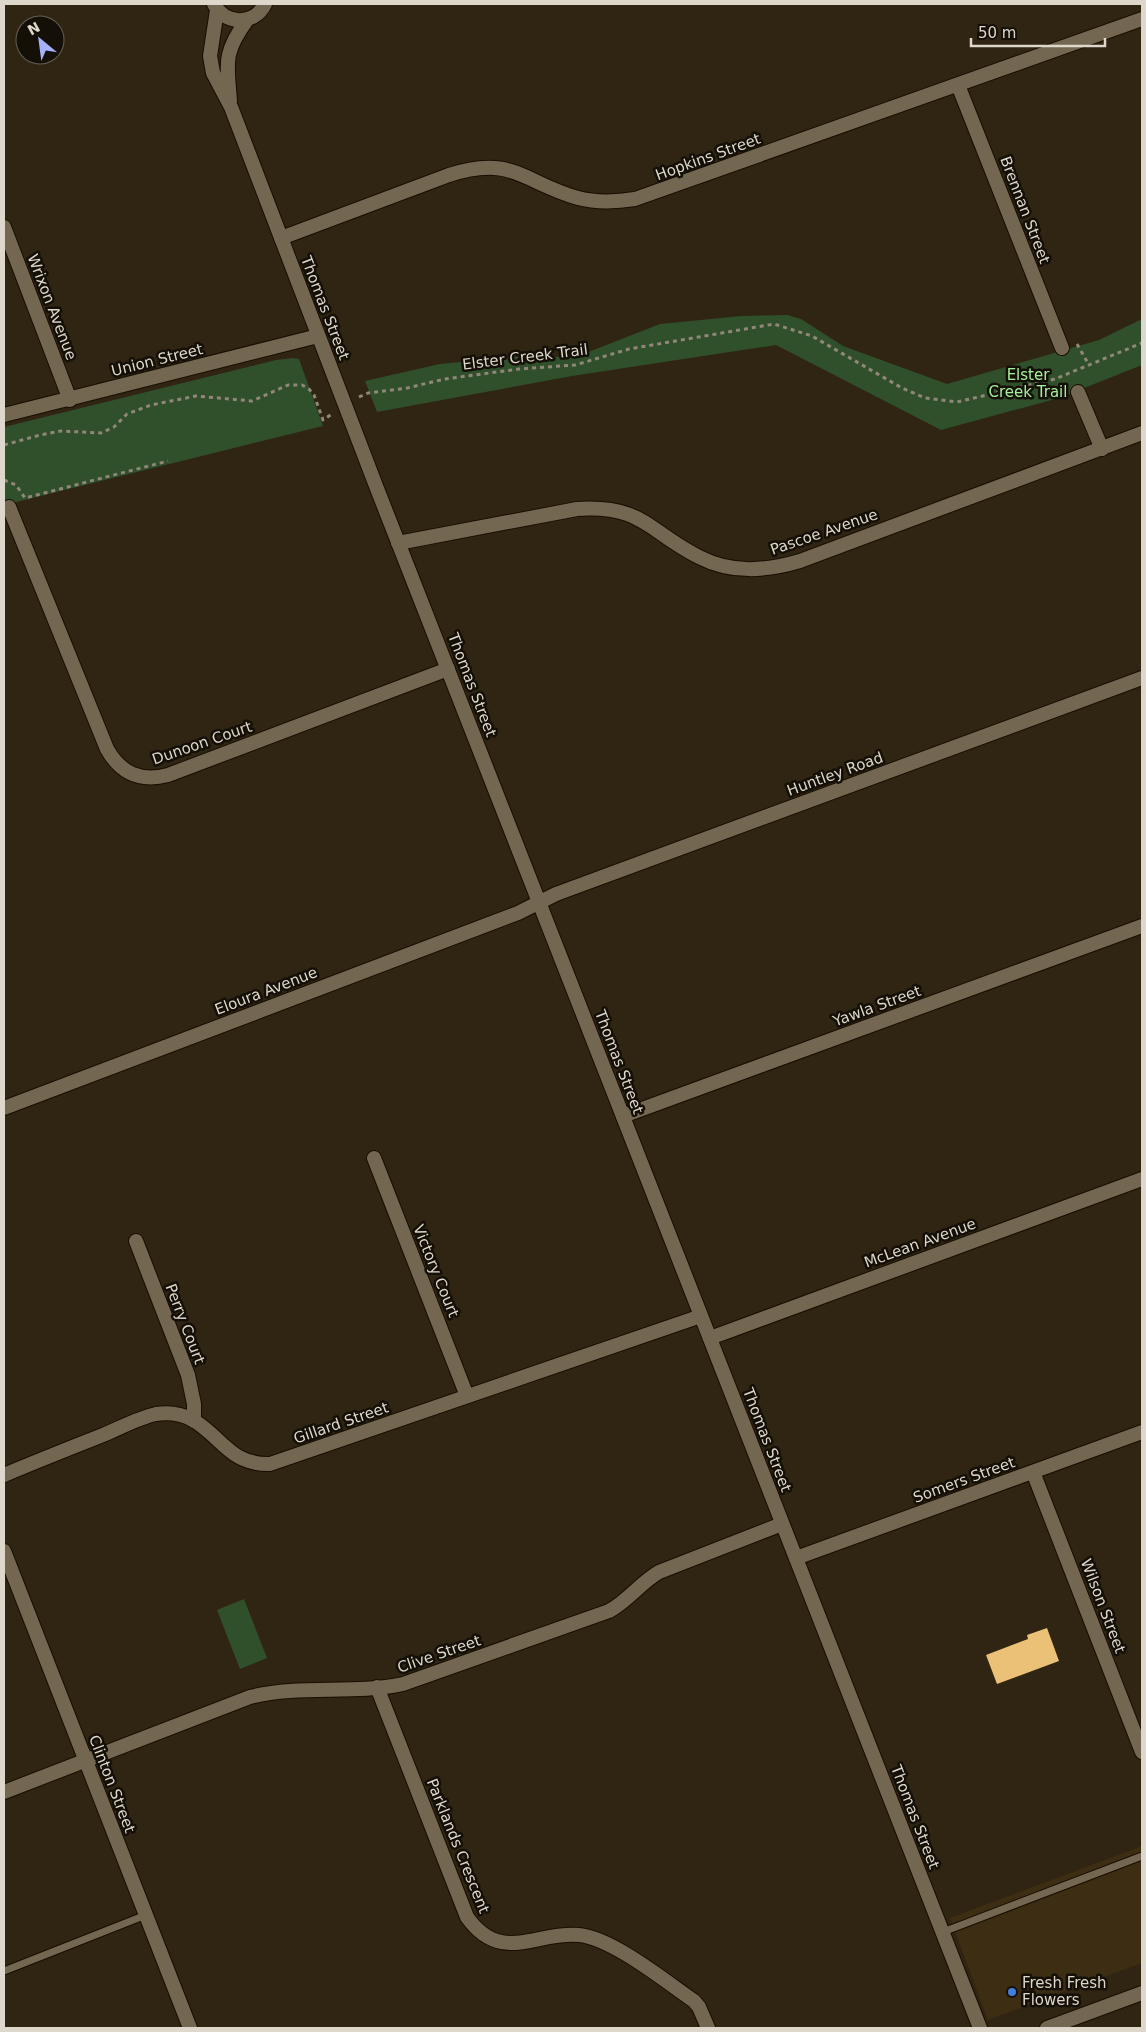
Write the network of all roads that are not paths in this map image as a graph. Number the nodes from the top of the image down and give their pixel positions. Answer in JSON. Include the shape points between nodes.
{"nodes":[{"id":1,"x":266,"y":5,"type":"edge"},
{"id":2,"x":215,"y":7,"type":"edge"},
{"id":3,"x":1142,"y":19,"type":"edge"},
{"id":4,"x":247,"y":20,"type":"junction"},
{"id":5,"x":958,"y":85,"type":"junction"},
{"id":6,"x":231,"y":107,"type":"junction"},
{"id":7,"x":4,"y":227,"type":"edge"},
{"id":8,"x":281,"y":238,"type":"junction"},
{"id":9,"x":318,"y":336,"type":"junction"},
{"id":10,"x":1062,"y":348,"type":"dead end"},
{"id":11,"x":1078,"y":392,"type":"dead end"},
{"id":12,"x":70,"y":400,"type":"junction"},
{"id":13,"x":4,"y":415,"type":"edge"},
{"id":14,"x":1142,"y":433,"type":"edge"},
{"id":15,"x":1102,"y":449,"type":"junction"},
{"id":16,"x":9,"y":507,"type":"dead end"},
{"id":17,"x":398,"y":542,"type":"junction"},
{"id":18,"x":448,"y":669,"type":"junction"},
{"id":19,"x":1142,"y":678,"type":"edge"},
{"id":20,"x":539,"y":902,"type":"junction"},
{"id":21,"x":1142,"y":926,"type":"edge"},
{"id":22,"x":4,"y":1108,"type":"edge"},
{"id":23,"x":623,"y":1116,"type":"junction"},
{"id":24,"x":374,"y":1158,"type":"dead end"},
{"id":25,"x":1142,"y":1179,"type":"edge"},
{"id":26,"x":136,"y":1241,"type":"dead end"},
{"id":27,"x":701,"y":1316,"type":"junction"},
{"id":28,"x":710,"y":1338,"type":"junction"},
{"id":29,"x":467,"y":1396,"type":"junction"},
{"id":30,"x":194,"y":1421,"type":"junction"},
{"id":31,"x":1142,"y":1432,"type":"edge"},
{"id":32,"x":1033,"y":1472,"type":"junction"},
{"id":33,"x":4,"y":1475,"type":"edge"},
{"id":34,"x":782,"y":1524,"type":"junction"},
{"id":35,"x":4,"y":1551,"type":"edge"},
{"id":36,"x":796,"y":1558,"type":"junction"},
{"id":37,"x":377,"y":1687,"type":"junction"},
{"id":38,"x":1142,"y":1752,"type":"edge"},
{"id":39,"x":85,"y":1761,"type":"junction"},
{"id":40,"x":4,"y":1792,"type":"edge"},
{"id":41,"x":1142,"y":1856,"type":"edge"},
{"id":42,"x":146,"y":1916,"type":"junction"},
{"id":43,"x":943,"y":1932,"type":"junction"},
{"id":44,"x":4,"y":1971,"type":"edge"},
{"id":45,"x":1142,"y":1993,"type":"edge"},
{"id":46,"x":190,"y":2028,"type":"edge"},
{"id":47,"x":708,"y":2028,"type":"edge"},
{"id":48,"x":980,"y":2028,"type":"edge"},
{"id":49,"x":1047,"y":2028,"type":"edge"}],
"edges":[{"from":1,"to":4,"type":"street","name":"Thomas Street"},
{"from":2,"to":4,"type":"street","via":[[230,20]]},
{"from":2,"to":6,"type":"street","name":"Thomas Street","via":[[210,56],[213,73]]},
{"from":3,"to":5,"type":"street","name":"Hopkins Street"},
{"from":4,"to":6,"type":"street","name":"Thomas Street","via":[[233,39],[228,53]]},
{"from":5,"to":8,"type":"street","name":"Hopkins Street","via":[[635,199],[577,198],[514,171],[476,168],[449,175]]},
{"from":5,"to":10,"type":"street","name":"Brennan Street"},
{"from":6,"to":8,"type":"street","name":"Thomas Street"},
{"from":7,"to":12,"type":"street","name":"Wrixon Avenue"},
{"from":8,"to":9,"type":"street","name":"Thomas Street"},
{"from":9,"to":12,"type":"street","name":"Union Street"},
{"from":9,"to":17,"type":"street","name":"Thomas Street"},
{"from":11,"to":15,"type":"street"},
{"from":12,"to":13,"type":"street","name":"Union Street"},
{"from":14,"to":15,"type":"street","name":"Pascoe Avenue"},
{"from":15,"to":17,"type":"street","name":"Pascoe Avenue","via":[[800,561],[767,569],[748,570],[715,564],[684,549],[639,517],[596,508]]},
{"from":16,"to":18,"type":"street","name":"Dunoon Court","via":[[107,749],[114,761],[129,774],[149,779],[168,775]]},
{"from":17,"to":18,"type":"street","name":"Thomas Street"},
{"from":18,"to":20,"type":"street","name":"Thomas Street"},
{"from":19,"to":20,"type":"street","name":"Huntley Road"},
{"from":20,"to":22,"type":"street","name":"Eloura Avenue","via":[[518,913]]},
{"from":20,"to":23,"type":"street","name":"Thomas Street"},
{"from":21,"to":23,"type":"street","name":"Yawla Street"},
{"from":23,"to":27,"type":"street","name":"Thomas Street"},
{"from":24,"to":29,"type":"street","name":"Victory Court"},
{"from":25,"to":28,"type":"street","name":"McLean Avenue"},
{"from":26,"to":30,"type":"street","name":"Perry Court","via":[[188,1375]]},
{"from":27,"to":28,"type":"street","name":"Thomas Street"},
{"from":27,"to":29,"type":"street","name":"Gillard Street"},
{"from":28,"to":34,"type":"street","name":"Thomas Street"},
{"from":29,"to":30,"type":"street","name":"Gillard Street","via":[[270,1464],[258,1464],[231,1453]]},
{"from":30,"to":33,"type":"street","name":"Gillard Street","via":[[170,1413],[144,1418]]},
{"from":31,"to":32,"type":"street","name":"Somers Street"},
{"from":32,"to":36,"type":"street","name":"Somers Street"},
{"from":32,"to":38,"type":"street","name":"Wilson Street"},
{"from":34,"to":36,"type":"street","name":"Thomas Street"},
{"from":34,"to":37,"type":"street","name":"Clive Street","via":[[659,1572],[626,1601],[609,1611],[403,1684]]},
{"from":35,"to":39,"type":"street","name":"Clinton Street"},
{"from":36,"to":43,"type":"street","name":"Thomas Street"},
{"from":37,"to":39,"type":"street","name":"Clive Street","via":[[256,1695]]},
{"from":37,"to":47,"type":"street","name":"Parklands Crescent","via":[[473,1926],[492,1939],[506,1943],[522,1944],[578,1934],[600,1941],[694,2001]]},
{"from":39,"to":40,"type":"street","name":"Clive Street"},
{"from":39,"to":42,"type":"street","name":"Clinton Street"},
{"from":41,"to":43,"type":"lane"},
{"from":42,"to":44,"type":"lane"},
{"from":42,"to":46,"type":"street","name":"Clinton Street"},
{"from":43,"to":48,"type":"street","name":"Thomas Street"},
{"from":45,"to":49,"type":"street"}]}
